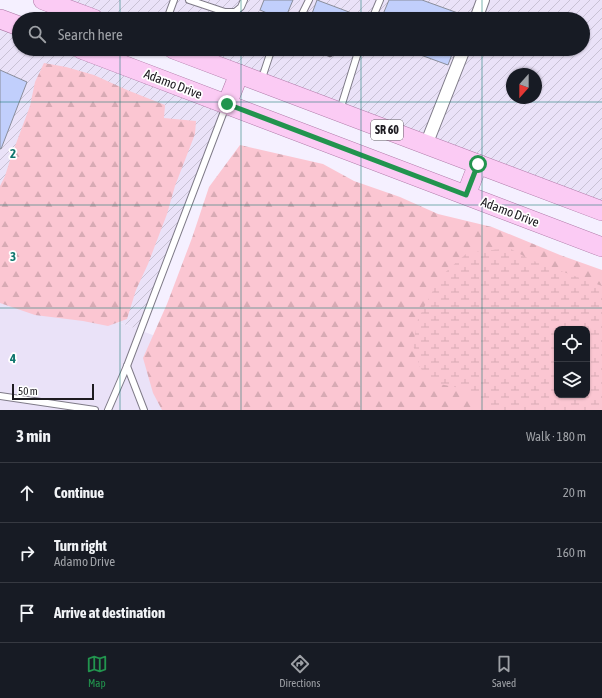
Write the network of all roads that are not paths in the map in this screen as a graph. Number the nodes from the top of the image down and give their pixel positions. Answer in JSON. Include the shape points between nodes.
{"nodes":[{"id":1,"x":44,"y":0,"type":"edge"},
{"id":2,"x":174,"y":0,"type":"edge"},
{"id":3,"x":189,"y":0,"type":"edge"},
{"id":4,"x":244,"y":0,"type":"edge"},
{"id":5,"x":309,"y":0,"type":"edge"},
{"id":6,"x":380,"y":0,"type":"edge"},
{"id":7,"x":483,"y":0,"type":"edge"},
{"id":8,"x":81,"y":12,"type":"edge"},
{"id":9,"x":170,"y":12,"type":"edge"},
{"id":10,"x":303,"y":12,"type":"edge"},
{"id":11,"x":375,"y":12,"type":"edge"},
{"id":12,"x":479,"y":12,"type":"edge"},
{"id":13,"x":0,"y":19,"type":"edge"},
{"id":14,"x":12,"y":23,"type":"edge"},
{"id":15,"x":99,"y":56,"type":"edge"},
{"id":16,"x":191,"y":56,"type":"edge"},
{"id":17,"x":269,"y":56,"type":"edge"},
{"id":18,"x":357,"y":56,"type":"edge"},
{"id":19,"x":461,"y":56,"type":"edge"},
{"id":20,"x":239,"y":74,"type":"junction"},
{"id":21,"x":260,"y":82,"type":"junction"},
{"id":22,"x":227,"y":104,"type":"junction"},
{"id":23,"x":339,"y":112,"type":"junction"},
{"id":24,"x":426,"y":145,"type":"junction"},
{"id":25,"x":478,"y":164,"type":"junction"},
{"id":26,"x":466,"y":195,"type":"junction"},
{"id":27,"x":602,"y":211,"type":"edge"},
{"id":28,"x":602,"y":247,"type":"edge"},
{"id":29,"x":127,"y":366,"type":"junction"},
{"id":30,"x":0,"y":396,"type":"edge"},
{"id":31,"x":57,"y":407,"type":"edge"},
{"id":32,"x":95,"y":410,"type":"edge"},
{"id":33,"x":108,"y":410,"type":"edge"},
{"id":34,"x":144,"y":410,"type":"edge"}],
"edges":[{"from":1,"to":8,"type":"main road"},
{"from":2,"to":9,"type":"lane"},
{"from":3,"to":4,"type":"lane","via":[[226,12],[235,12]]},
{"from":5,"to":10,"type":"lane"},
{"from":6,"to":11,"type":"lane"},
{"from":7,"to":12,"type":"street"},
{"from":13,"to":14,"type":"main road"},
{"from":15,"to":22,"type":"main road","name":"Adamo Drive","number":"SR 60"},
{"from":16,"to":20,"type":"main road","number":"SR 60"},
{"from":17,"to":21,"type":"lane"},
{"from":18,"to":23,"type":"lane"},
{"from":19,"to":24,"type":"street"},
{"from":20,"to":21,"type":"main road","number":"SR 60"},
{"from":20,"to":22,"type":"main road"},
{"from":21,"to":23,"type":"main road","number":"SR 60"},
{"from":22,"to":26,"type":"main road","name":"Adamo Drive","number":"SR 60"},
{"from":22,"to":29,"type":"lane"},
{"from":23,"to":24,"type":"main road","number":"SR 60"},
{"from":24,"to":25,"type":"main road","number":"SR 60"},
{"from":25,"to":26,"type":"main road"},
{"from":25,"to":27,"type":"main road","number":"SR 60"},
{"from":26,"to":28,"type":"main road","name":"Adamo Drive","number":"SR 60"},
{"from":29,"to":33,"type":"lane"},
{"from":29,"to":34,"type":"lane"},
{"from":30,"to":31,"type":"lane"},
{"from":31,"to":32,"type":"lane"}]}
